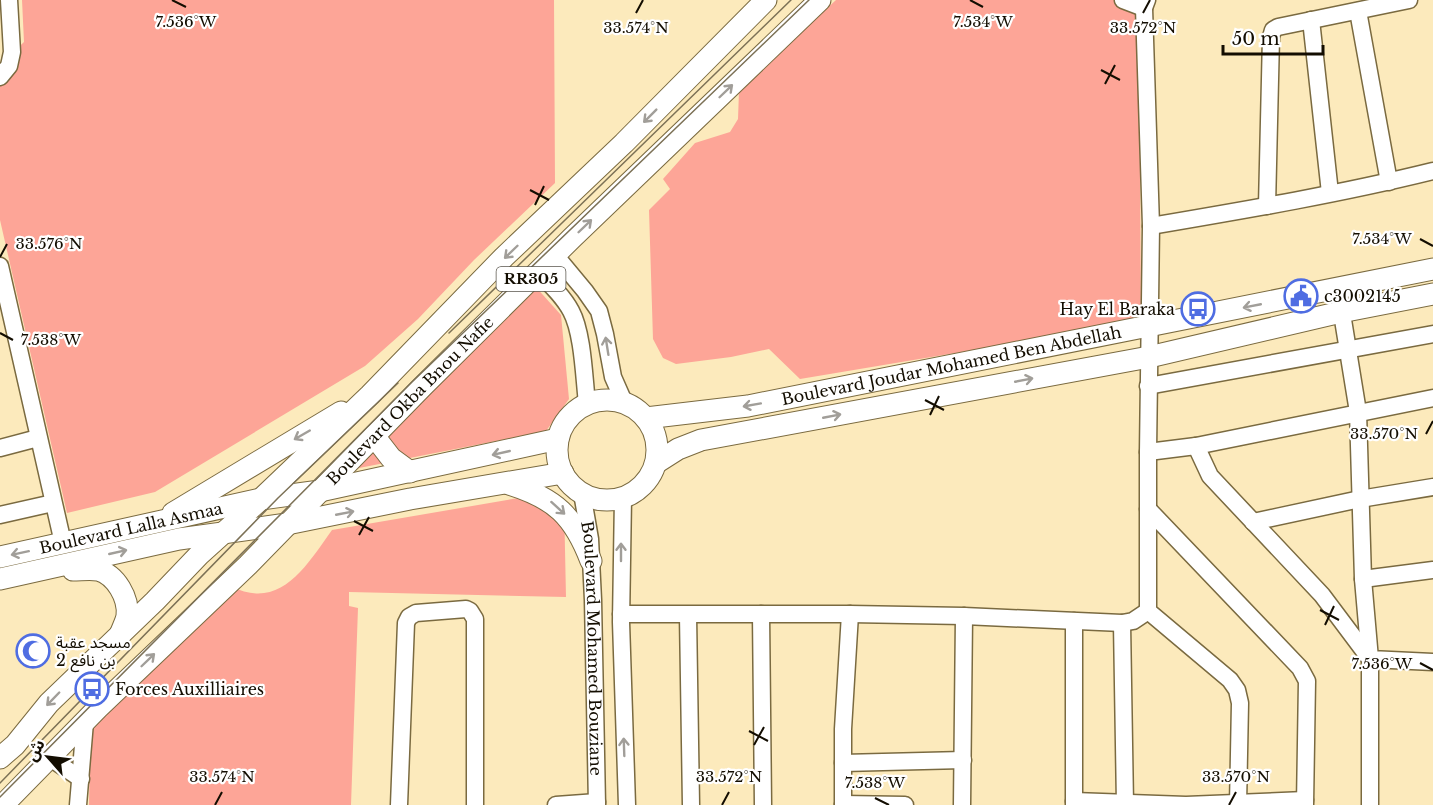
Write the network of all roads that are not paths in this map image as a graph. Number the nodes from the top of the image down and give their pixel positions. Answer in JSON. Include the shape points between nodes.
{"nodes":[{"id":1,"x":9,"y":0,"type":"edge"},
{"id":2,"x":766,"y":0,"type":"edge"},
{"id":3,"x":820,"y":0,"type":"edge"},
{"id":4,"x":1123,"y":0,"type":"edge"},
{"id":5,"x":1409,"y":0,"type":"edge"},
{"id":6,"x":1145,"y":4,"type":"edge"},
{"id":7,"x":1358,"y":11,"type":"junction"},
{"id":8,"x":1311,"y":20,"type":"junction"},
{"id":9,"x":4,"y":28,"type":"edge"},
{"id":10,"x":0,"y":77,"type":"edge"},
{"id":11,"x":1433,"y":171,"type":"edge"},
{"id":12,"x":1389,"y":182,"type":"junction"},
{"id":13,"x":1330,"y":193,"type":"junction"},
{"id":14,"x":1267,"y":206,"type":"junction"},
{"id":15,"x":1151,"y":226,"type":"junction"},
{"id":16,"x":555,"y":255,"type":"junction"},
{"id":17,"x":0,"y":266,"type":"edge"},
{"id":18,"x":1433,"y":269,"type":"edge"},
{"id":19,"x":538,"y":272,"type":"junction"},
{"id":20,"x":1338,"y":290,"type":"junction"},
{"id":21,"x":1433,"y":294,"type":"edge"},
{"id":22,"x":1341,"y":312,"type":"junction"},
{"id":23,"x":1149,"y":327,"type":"junction"},
{"id":24,"x":1433,"y":334,"type":"edge"},
{"id":25,"x":1347,"y":351,"type":"junction"},
{"id":26,"x":1149,"y":357,"type":"junction"},
{"id":27,"x":1148,"y":386,"type":"junction"},
{"id":28,"x":370,"y":395,"type":"junction"},
{"id":29,"x":1433,"y":398,"type":"edge"},
{"id":30,"x":624,"y":402,"type":"junction"},
{"id":31,"x":587,"y":404,"type":"junction"},
{"id":32,"x":1358,"y":412,"type":"junction"},
{"id":33,"x":646,"y":418,"type":"junction"},
{"id":34,"x":374,"y":436,"type":"junction"},
{"id":35,"x":38,"y":438,"type":"junction"},
{"id":36,"x":558,"y":439,"type":"junction"},
{"id":37,"x":1196,"y":446,"type":"junction"},
{"id":38,"x":0,"y":448,"type":"edge"},
{"id":39,"x":1148,"y":452,"type":"junction"},
{"id":40,"x":656,"y":463,"type":"junction"},
{"id":41,"x":410,"y":472,"type":"junction"},
{"id":42,"x":563,"y":473,"type":"junction"},
{"id":43,"x":506,"y":483,"type":"junction"},
{"id":44,"x":1433,"y":487,"type":"edge"},
{"id":45,"x":320,"y":490,"type":"junction"},
{"id":46,"x":582,"y":493,"type":"junction"},
{"id":47,"x":623,"y":497,"type":"junction"},
{"id":48,"x":261,"y":499,"type":"junction"},
{"id":49,"x":1360,"y":500,"type":"junction"},
{"id":50,"x":53,"y":503,"type":"junction"},
{"id":51,"x":1148,"y":509,"type":"junction"},
{"id":52,"x":0,"y":515,"type":"edge"},
{"id":53,"x":1253,"y":522,"type":"junction"},
{"id":54,"x":157,"y":523,"type":"junction"},
{"id":55,"x":287,"y":524,"type":"junction"},
{"id":56,"x":225,"y":532,"type":"junction"},
{"id":57,"x":63,"y":543,"type":"junction"},
{"id":58,"x":0,"y":557,"type":"edge"},
{"id":59,"x":591,"y":561,"type":"junction"},
{"id":60,"x":52,"y":568,"type":"junction"},
{"id":61,"x":1433,"y":570,"type":"edge"},
{"id":62,"x":0,"y":579,"type":"edge"},
{"id":63,"x":1363,"y":579,"type":"junction"},
{"id":64,"x":1148,"y":611,"type":"junction"},
{"id":65,"x":621,"y":614,"type":"junction"},
{"id":66,"x":761,"y":614,"type":"junction"},
{"id":67,"x":850,"y":614,"type":"junction"},
{"id":68,"x":688,"y":615,"type":"junction"},
{"id":69,"x":964,"y":616,"type":"junction"},
{"id":70,"x":1074,"y":621,"type":"junction"},
{"id":71,"x":1122,"y":623,"type":"junction"},
{"id":72,"x":120,"y":634,"type":"junction"},
{"id":73,"x":1370,"y":659,"type":"junction"},
{"id":74,"x":1433,"y":662,"type":"edge"},
{"id":75,"x":85,"y":722,"type":"junction"},
{"id":76,"x":0,"y":756,"type":"edge"},
{"id":77,"x":50,"y":758,"type":"junction"},
{"id":78,"x":963,"y":760,"type":"junction"},
{"id":79,"x":843,"y":763,"type":"junction"},
{"id":80,"x":81,"y":779,"type":"junction"},
{"id":81,"x":1305,"y":802,"type":"edge"},
{"id":82,"x":1074,"y":803,"type":"edge"},
{"id":83,"x":597,"y":804,"type":"edge"},
{"id":84,"x":1125,"y":804,"type":"edge"},
{"id":85,"x":1238,"y":804,"type":"edge"},
{"id":86,"x":3,"y":805,"type":"edge"},
{"id":87,"x":78,"y":805,"type":"edge"},
{"id":88,"x":399,"y":805,"type":"edge"},
{"id":89,"x":475,"y":805,"type":"edge"},
{"id":90,"x":556,"y":805,"type":"edge"},
{"id":91,"x":627,"y":805,"type":"edge"},
{"id":92,"x":691,"y":805,"type":"edge"},
{"id":93,"x":763,"y":805,"type":"edge"},
{"id":94,"x":843,"y":805,"type":"edge"},
{"id":95,"x":905,"y":805,"type":"edge"},
{"id":96,"x":962,"y":805,"type":"edge"},
{"id":97,"x":1370,"y":805,"type":"edge"}],
"edges":[{"from":1,"to":9,"type":"street"},
{"from":2,"to":28,"type":"main road","name":"Boulevard Okba Bnou Nafie","number":"RR305","one_way":true,"via":[[504,257]]},
{"from":16,"to":3,"type":"main road","name":"Boulevard Okba Bnou Nafie","number":"RR305","one_way":true},
{"from":4,"to":6,"type":"street"},
{"from":5,"to":7,"type":"street"},
{"from":6,"to":15,"type":"street"},
{"from":7,"to":8,"type":"street"},
{"from":7,"to":12,"type":"street"},
{"from":8,"to":13,"type":"street"},
{"from":8,"to":14,"type":"street","via":[[1278,27],[1271,37]]},
{"from":9,"to":10,"type":"street","via":[[11,40],[11,58]]},
{"from":11,"to":12,"type":"street"},
{"from":12,"to":13,"type":"street"},
{"from":13,"to":14,"type":"street"},
{"from":14,"to":15,"type":"street"},
{"from":15,"to":23,"type":"street"},
{"from":16,"to":19,"type":"main road","name":"Boulevard Okba Bnou Nafie","number":"RR305"},
{"from":30,"to":16,"type":"street","one_way":true,"via":[[613,377],[599,311]]},
{"from":17,"to":35,"type":"street"},
{"from":18,"to":20,"type":"main road","name":"Boulevard Joudar Mohamed Ben Abdellah"},
{"from":19,"to":31,"type":"street","via":[[573,314]]},
{"from":19,"to":34,"type":"main road","name":"Boulevard Okba Bnou Nafie","number":"RR305"},
{"from":20,"to":22,"type":"street"},
{"from":20,"to":23,"type":"main road","name":"Boulevard Joudar Mohamed Ben Abdellah","one_way":true},
{"from":21,"to":22,"type":"main road","name":"Boulevard Joudar Mohamed Ben Abdellah"},
{"from":22,"to":25,"type":"street"},
{"from":22,"to":26,"type":"main road","name":"Boulevard Joudar Mohamed Ben Abdellah"},
{"from":23,"to":26,"type":"street"},
{"from":23,"to":33,"type":"main road","name":"Boulevard Joudar Mohamed Ben Abdellah","one_way":true,"via":[[748,406]]},
{"from":24,"to":25,"type":"street"},
{"from":25,"to":27,"type":"street"},
{"from":25,"to":32,"type":"street"},
{"from":26,"to":27,"type":"street"},
{"from":40,"to":26,"type":"main road","name":"Boulevard Joudar Mohamed Ben Abdellah","one_way":true,"via":[[701,440]]},
{"from":27,"to":39,"type":"street"},
{"from":28,"to":48,"type":"main road","name":"Boulevard Okba Bnou Nafie","number":"RR305"},
{"from":28,"to":54,"type":"main road","one_way":true},
{"from":29,"to":32,"type":"street"},
{"from":30,"to":31,"type":"main road","via":[[610,399]]},
{"from":30,"to":33,"type":"main road"},
{"from":31,"to":36,"type":"main road","via":[[572,414]]},
{"from":32,"to":37,"type":"street"},
{"from":32,"to":49,"type":"street"},
{"from":33,"to":40,"type":"main road","via":[[656,439]]},
{"from":34,"to":41,"type":"main road","via":[[391,459]]},
{"from":34,"to":45,"type":"main road","name":"Boulevard Okba Bnou Nafie","number":"RR305"},
{"from":35,"to":38,"type":"street"},
{"from":35,"to":50,"type":"street"},
{"from":36,"to":41,"type":"main road","one_way":true},
{"from":36,"to":42,"type":"main road","via":[[557,457]]},
{"from":37,"to":39,"type":"street"},
{"from":37,"to":53,"type":"street","via":[[1210,476]]},
{"from":39,"to":51,"type":"street"},
{"from":40,"to":47,"type":"main road","via":[[648,479]]},
{"from":41,"to":45,"type":"main road"},
{"from":42,"to":43,"type":"main road"},
{"from":42,"to":46,"type":"main road"},
{"from":55,"to":43,"type":"main road","one_way":true},
{"from":43,"to":59,"type":"main road","one_way":true,"via":[[551,501],[569,518]]},
{"from":44,"to":49,"type":"street"},
{"from":45,"to":48,"type":"main road"},
{"from":45,"to":55,"type":"main road","name":"Boulevard Okba Bnou Nafie","number":"RR305"},
{"from":46,"to":47,"type":"main road","via":[[606,500]]},
{"from":46,"to":59,"type":"street","name":"Boulevard Mohamed Bouziane"},
{"from":65,"to":47,"type":"street","name":"Boulevard Mohamed Bouziane","one_way":true},
{"from":48,"to":54,"type":"main road","name":"Boulevard Lalla Asmaa"},
{"from":48,"to":56,"type":"main road","name":"Boulevard Okba Bnou Nafie","number":"RR305"},
{"from":49,"to":53,"type":"street"},
{"from":49,"to":63,"type":"street"},
{"from":50,"to":52,"type":"street"},
{"from":50,"to":57,"type":"street"},
{"from":51,"to":64,"type":"street"},
{"from":51,"to":81,"type":"street","via":[[1300,668],[1307,681]]},
{"from":53,"to":73,"type":"street","via":[[1322,595]]},
{"from":54,"to":57,"type":"main road","name":"Boulevard Lalla Asmaa"},
{"from":55,"to":56,"type":"main road"},
{"from":75,"to":55,"type":"main road","name":"Boulevard Okba Bnou Nafie","number":"RR305","one_way":true},
{"from":60,"to":56,"type":"main road","name":"Boulevard Lalla Asmaa","one_way":true},
{"from":56,"to":72,"type":"main road","name":"Boulevard Okba Bnou Nafie","number":"RR305"},
{"from":57,"to":58,"type":"main road","name":"Boulevard Lalla Asmaa","one_way":true},
{"from":59,"to":83,"type":"street","name":"Boulevard Mohamed Bouziane"},
{"from":60,"to":62,"type":"main road","name":"Boulevard Lalla Asmaa"},
{"from":60,"to":72,"type":"main road","via":[[98,570],[115,581],[127,608]]},
{"from":61,"to":63,"type":"street"},
{"from":63,"to":73,"type":"street"},
{"from":64,"to":71,"type":"street"},
{"from":64,"to":85,"type":"street","via":[[1237,690]]},
{"from":65,"to":68,"type":"street"},
{"from":91,"to":65,"type":"street","name":"Boulevard Mohamed Bouziane","one_way":true},
{"from":66,"to":67,"type":"street"},
{"from":66,"to":68,"type":"street"},
{"from":66,"to":93,"type":"street"},
{"from":67,"to":69,"type":"street"},
{"from":67,"to":79,"type":"street"},
{"from":68,"to":92,"type":"street"},
{"from":69,"to":70,"type":"street"},
{"from":69,"to":78,"type":"street"},
{"from":70,"to":71,"type":"street"},
{"from":70,"to":82,"type":"street"},
{"from":71,"to":84,"type":"street"},
{"from":72,"to":76,"type":"main road","name":"Boulevard Okba Bnou Nafie","number":"RR305","one_way":true},
{"from":73,"to":74,"type":"street"},
{"from":73,"to":97,"type":"street"},
{"from":75,"to":77,"type":"main road","name":"Boulevard Okba Bnou Nafie","number":"RR305"},
{"from":75,"to":80,"type":"street"},
{"from":77,"to":80,"type":"street"},
{"from":77,"to":86,"type":"main road","name":"Boulevard Okba Bnou Nafie","number":"RR305"},
{"from":78,"to":79,"type":"street"},
{"from":78,"to":96,"type":"street"},
{"from":79,"to":94,"type":"street"},
{"from":80,"to":87,"type":"street"},
{"from":81,"to":85,"type":"street"},
{"from":82,"to":84,"type":"street"},
{"from":83,"to":90,"type":"street"},
{"from":84,"to":85,"type":"street"},
{"from":88,"to":89,"type":"street","via":[[406,623],[416,613],[466,609],[475,619]]},
{"from":94,"to":95,"type":"street"}]}
